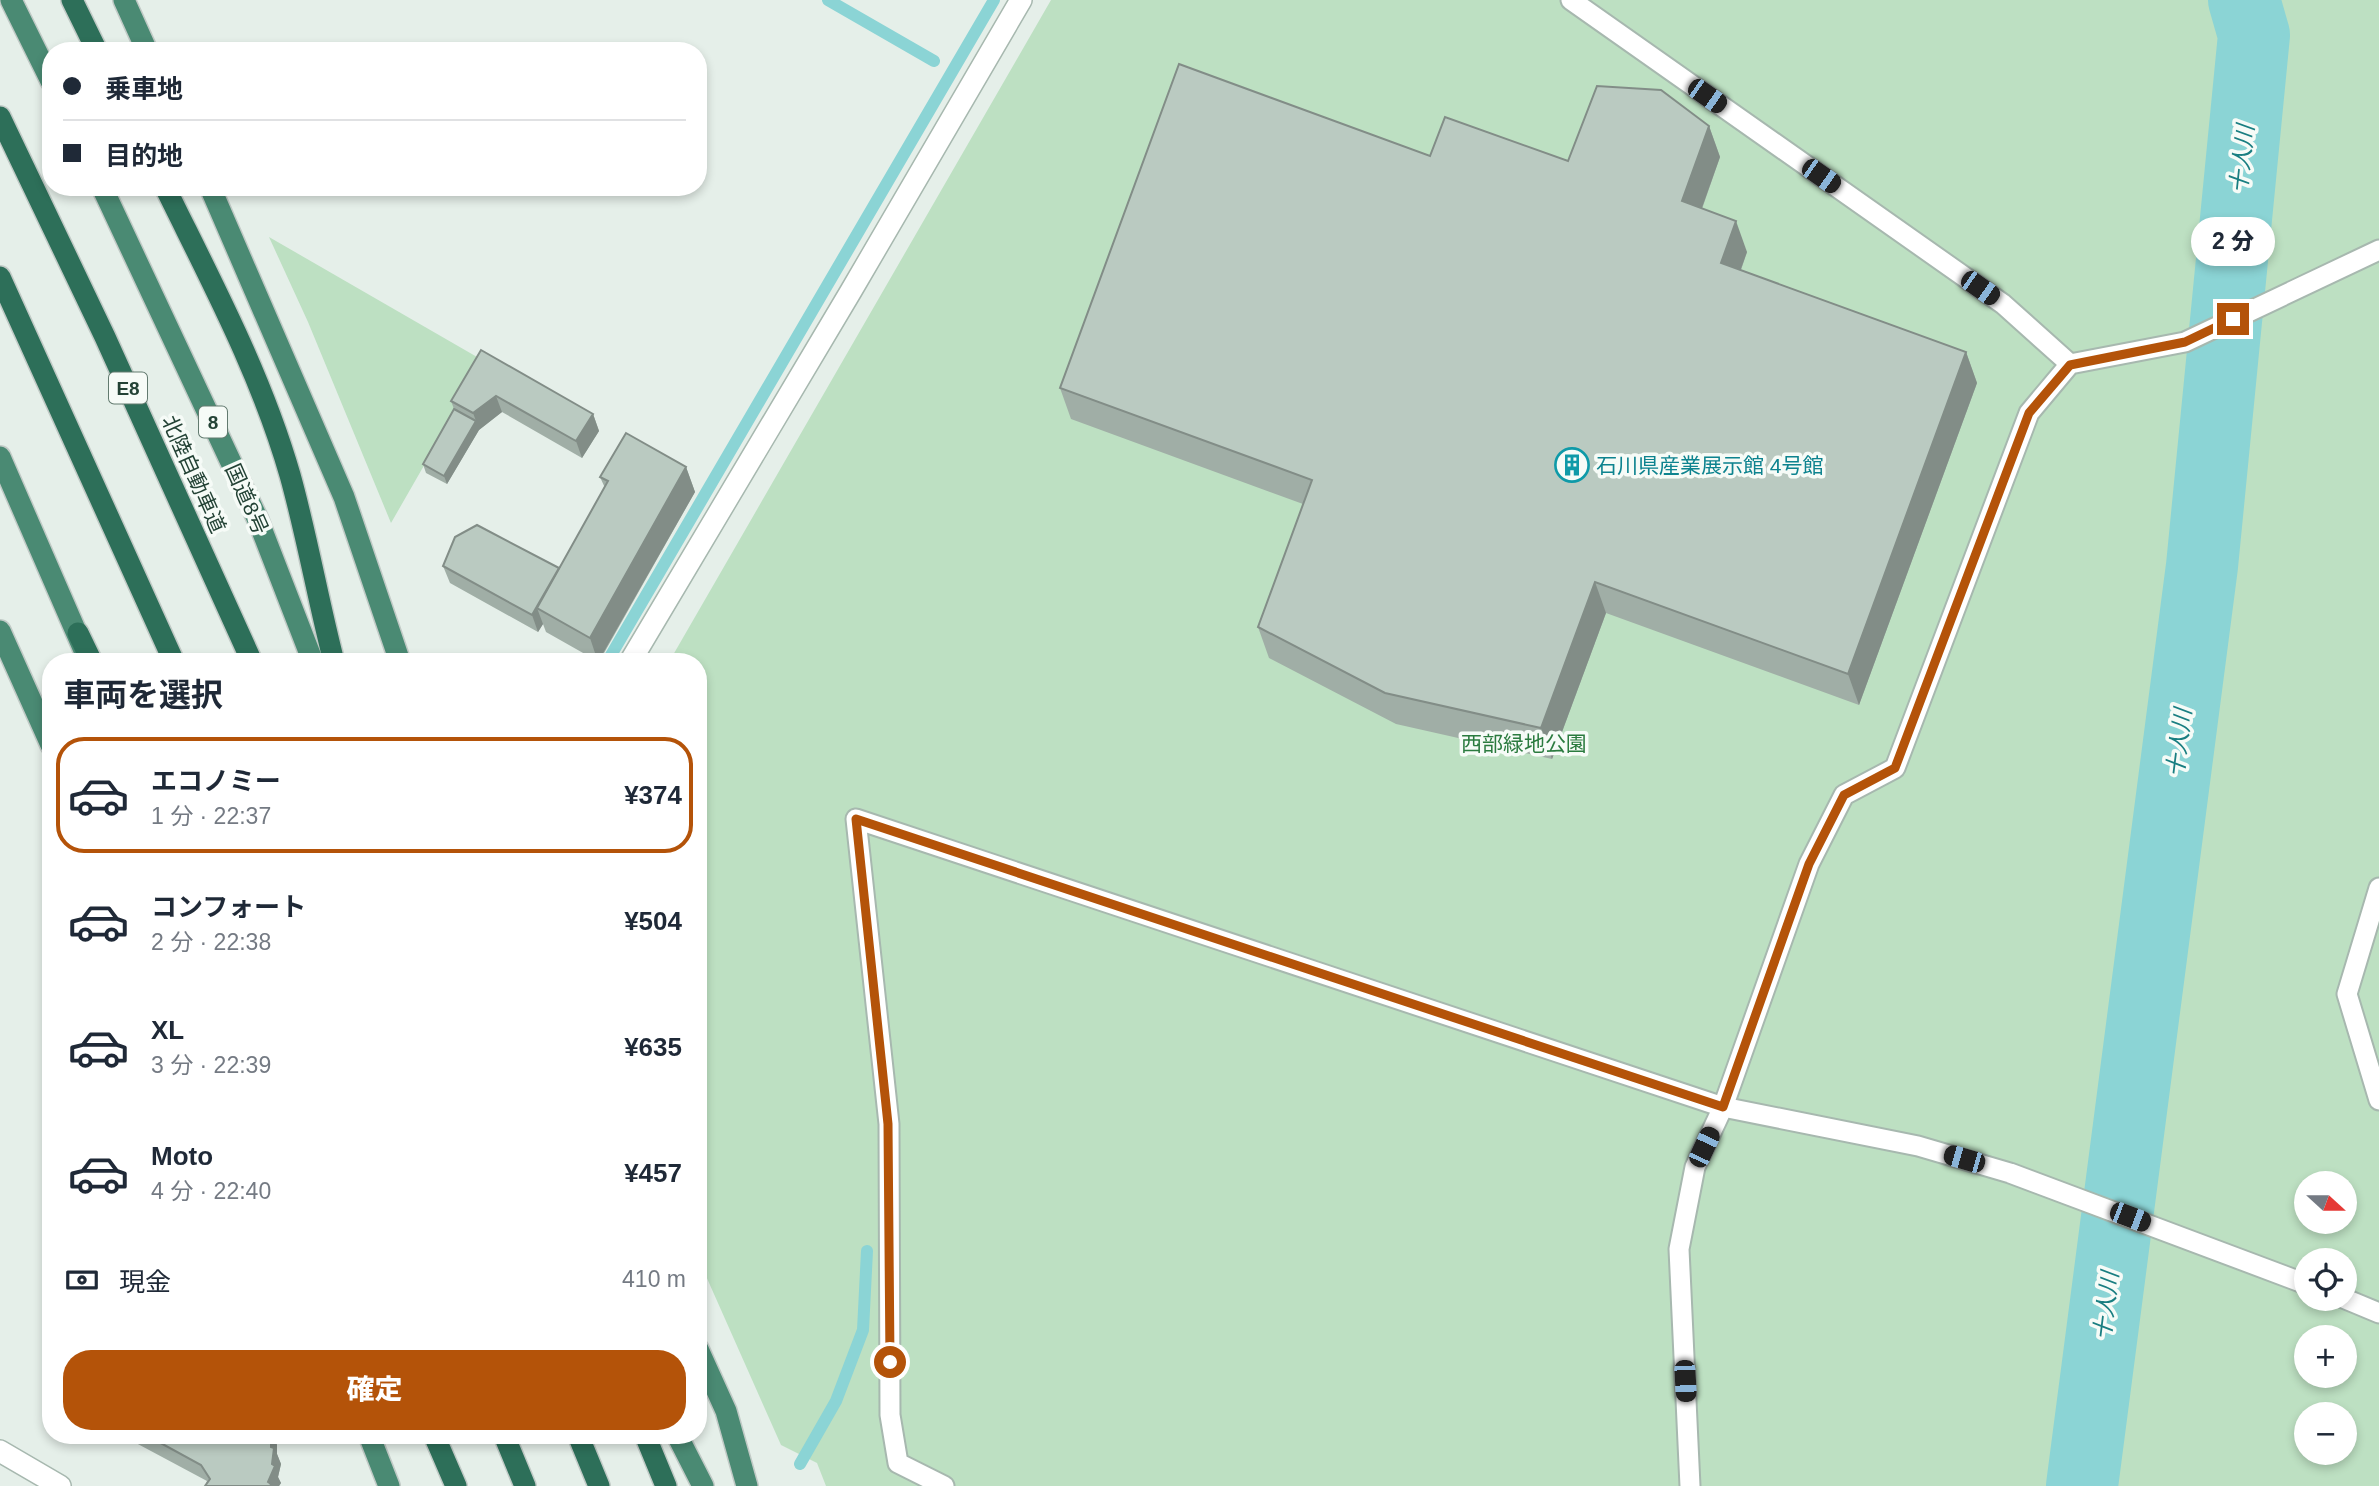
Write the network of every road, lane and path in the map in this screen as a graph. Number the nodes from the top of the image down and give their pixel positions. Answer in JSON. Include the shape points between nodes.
{"nodes":[{"id":1,"x":11,"y":0,"type":"edge"},
{"id":2,"x":72,"y":0,"type":"edge"},
{"id":3,"x":124,"y":0,"type":"edge"},
{"id":4,"x":1021,"y":0,"type":"edge"},
{"id":5,"x":1571,"y":0,"type":"edge"},
{"id":6,"x":93,"y":42,"type":"edge"},
{"id":7,"x":143,"y":42,"type":"edge"},
{"id":8,"x":42,"y":63,"type":"edge"},
{"id":9,"x":0,"y":117,"type":"edge"},
{"id":10,"x":106,"y":196,"type":"edge"},
{"id":11,"x":169,"y":196,"type":"edge"},
{"id":12,"x":214,"y":196,"type":"edge"},
{"id":13,"x":2379,"y":250,"type":"edge"},
{"id":14,"x":0,"y":278,"type":"edge"},
{"id":15,"x":2070,"y":365,"type":"junction"},
{"id":16,"x":0,"y":457,"type":"edge"},
{"id":17,"x":0,"y":631,"type":"edge"},
{"id":18,"x":86,"y":653,"type":"edge"},
{"id":19,"x":170,"y":653,"type":"edge"},
{"id":20,"x":248,"y":653,"type":"edge"},
{"id":21,"x":310,"y":653,"type":"edge"},
{"id":22,"x":332,"y":653,"type":"edge"},
{"id":23,"x":397,"y":653,"type":"edge"},
{"id":24,"x":635,"y":653,"type":"edge"},
{"id":25,"x":42,"y":725,"type":"edge"},
{"id":26,"x":2379,"y":888,"type":"edge"},
{"id":27,"x":2379,"y":1100,"type":"edge"},
{"id":28,"x":1723,"y":1107,"type":"junction"},
{"id":29,"x":2294,"y":1279,"type":"edge"},
{"id":30,"x":2357,"y":1304,"type":"edge"},
{"id":31,"x":2379,"y":1313,"type":"edge"},
{"id":32,"x":707,"y":1369,"type":"edge"},
{"id":33,"x":373,"y":1444,"type":"edge"},
{"id":34,"x":438,"y":1444,"type":"edge"},
{"id":35,"x":507,"y":1444,"type":"edge"},
{"id":36,"x":582,"y":1444,"type":"edge"},
{"id":37,"x":649,"y":1444,"type":"edge"},
{"id":38,"x":682,"y":1444,"type":"edge"},
{"id":39,"x":0,"y":1451,"type":"edge"},
{"id":40,"x":60,"y":1486,"type":"edge"},
{"id":41,"x":389,"y":1486,"type":"edge"},
{"id":42,"x":456,"y":1486,"type":"edge"},
{"id":43,"x":525,"y":1486,"type":"edge"},
{"id":44,"x":599,"y":1486,"type":"edge"},
{"id":45,"x":666,"y":1486,"type":"edge"},
{"id":46,"x":703,"y":1486,"type":"edge"},
{"id":47,"x":747,"y":1486,"type":"edge"},
{"id":48,"x":944,"y":1486,"type":"edge"},
{"id":49,"x":1690,"y":1486,"type":"edge"}],
"edges":[{"from":1,"to":8,"type":"highway"},
{"from":2,"to":6,"type":"highway"},
{"from":3,"to":7,"type":"highway"},
{"from":4,"to":24,"type":"street"},
{"from":5,"to":15,"type":"lane","via":[[2003,304]]},
{"from":9,"to":20,"type":"highway","name":"北陸自動車道","number":"E8"},
{"from":10,"to":21,"type":"highway","name":"国道8号","number":"8","via":[[258,520]]},
{"from":11,"to":22,"type":"highway","via":[[261,392],[290,475]]},
{"from":12,"to":23,"type":"highway","via":[[344,497]]},
{"from":13,"to":15,"type":"lane","via":[[2185,342]]},
{"from":14,"to":19,"type":"highway"},
{"from":15,"to":28,"type":"lane","via":[[2029,413],[1895,768],[1844,795],[1809,864]]},
{"from":16,"to":18,"type":"highway"},
{"from":17,"to":25,"type":"highway"},
{"from":26,"to":27,"type":"lane","via":[[2347,994]]},
{"from":28,"to":29,"type":"lane","via":[[1918,1146],[2010,1173]]},
{"from":28,"to":48,"type":"lane","via":[[856,819],[888,1124],[890,1415],[898,1463]]},
{"from":28,"to":49,"type":"lane","via":[[1695,1167],[1679,1249]]},
{"from":30,"to":31,"type":"lane"},
{"from":32,"to":47,"type":"highway","via":[[726,1411]]},
{"from":33,"to":41,"type":"highway"},
{"from":34,"to":42,"type":"highway"},
{"from":35,"to":43,"type":"highway"},
{"from":36,"to":44,"type":"highway"},
{"from":37,"to":45,"type":"highway"},
{"from":38,"to":46,"type":"highway"},
{"from":39,"to":40,"type":"street"}]}
